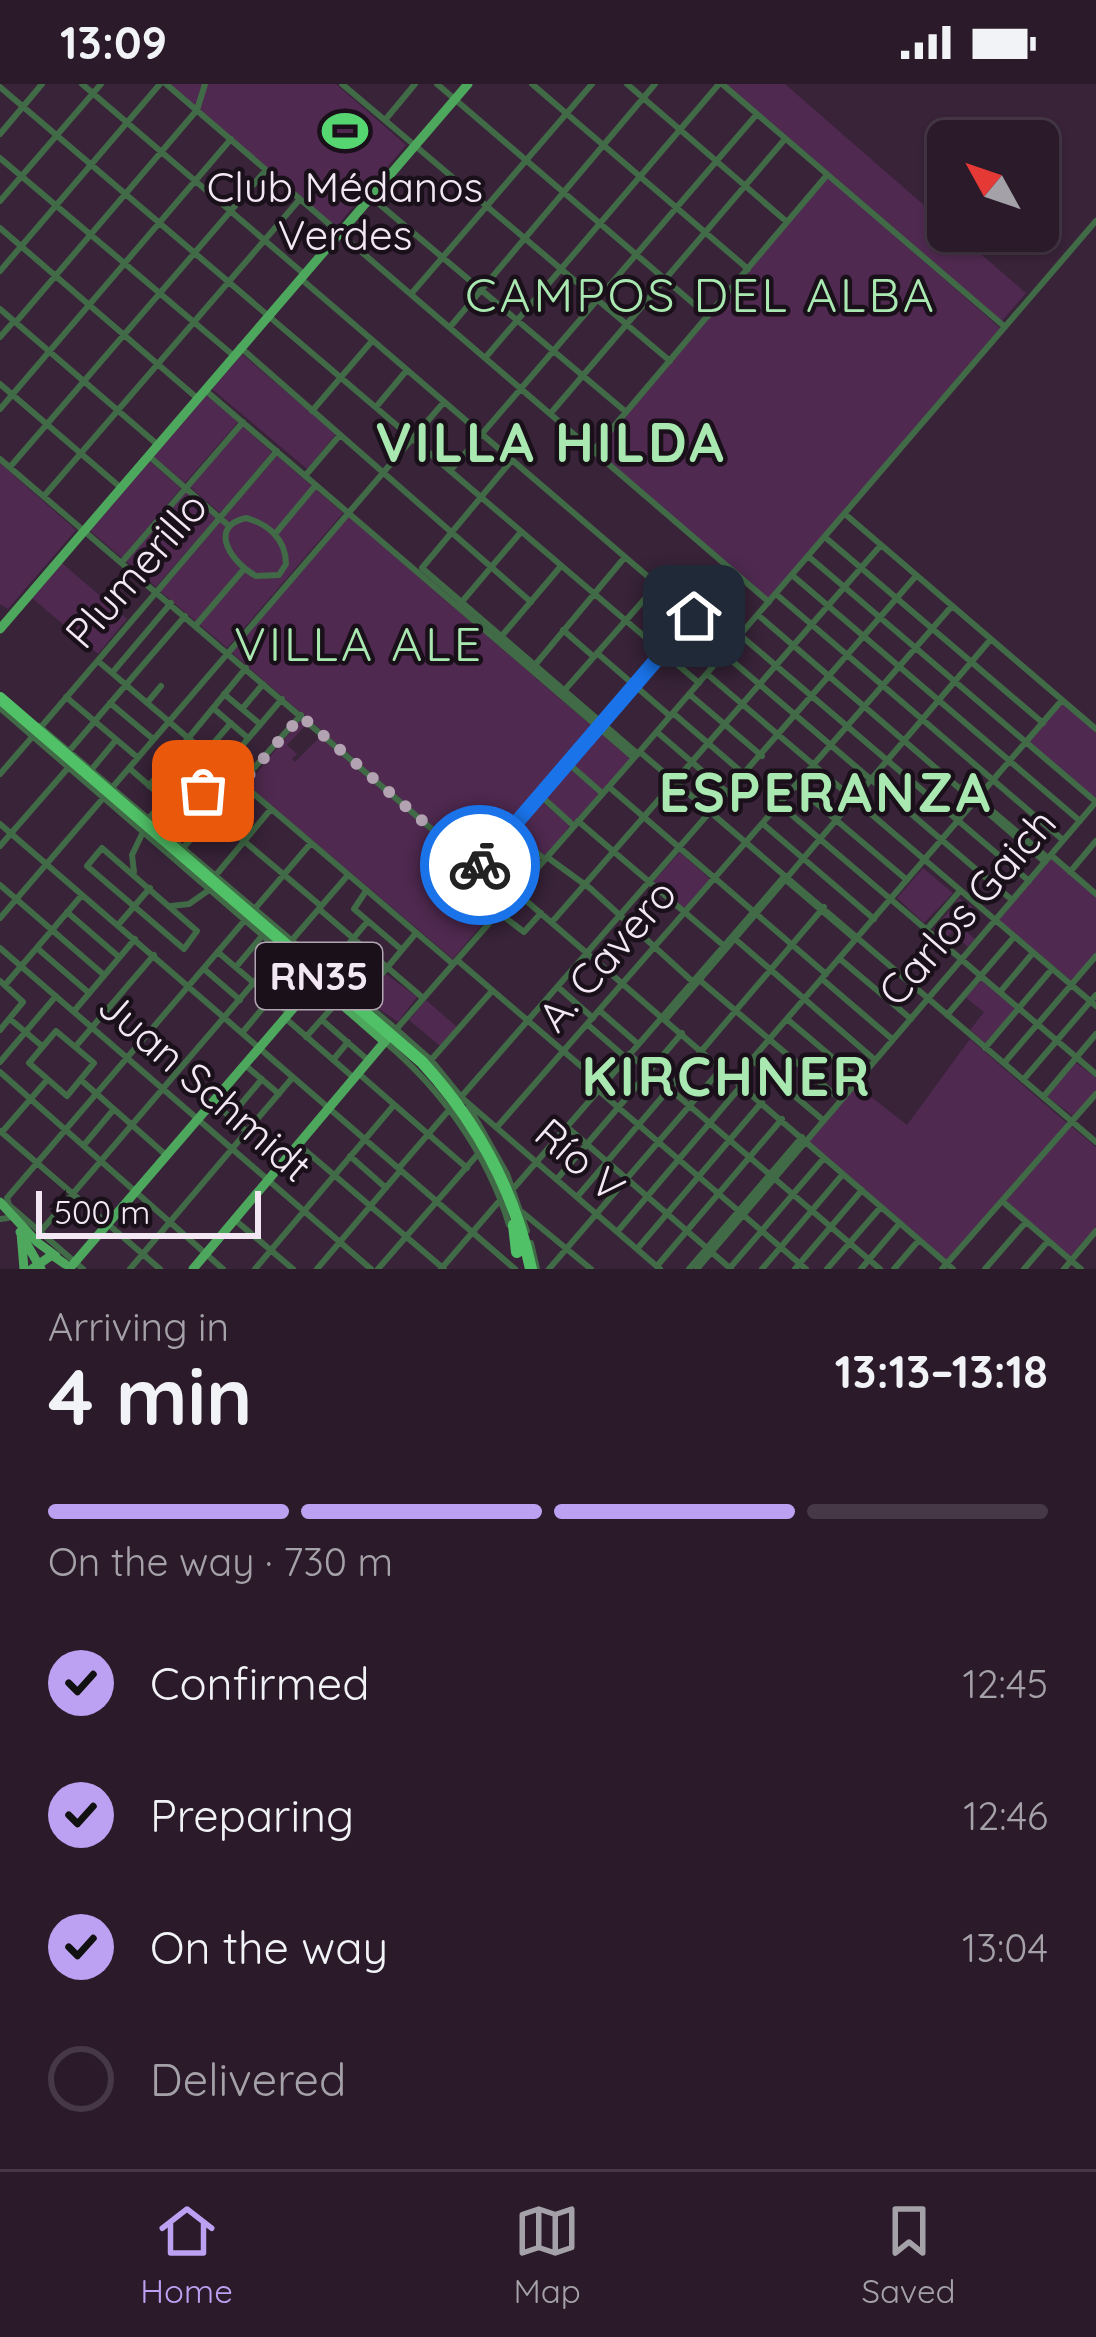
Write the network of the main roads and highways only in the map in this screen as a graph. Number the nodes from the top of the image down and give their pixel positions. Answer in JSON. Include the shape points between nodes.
{"nodes":[{"id":1,"x":465,"y":84,"type":"edge"},
{"id":2,"x":157,"y":444,"type":"junction"},
{"id":3,"x":120,"y":487,"type":"junction"},
{"id":4,"x":4,"y":619,"type":"edge"},
{"id":5,"x":0,"y":700,"type":"edge"},
{"id":6,"x":37,"y":732,"type":"junction"},
{"id":7,"x":57,"y":739,"type":"road end"},
{"id":8,"x":102,"y":788,"type":"junction"},
{"id":9,"x":131,"y":810,"type":"junction"},
{"id":10,"x":184,"y":848,"type":"road end"},
{"id":11,"x":164,"y":851,"type":"road end"},
{"id":12,"x":197,"y":859,"type":"road end"},
{"id":13,"x":179,"y":864,"type":"road end"},
{"id":14,"x":233,"y":900,"type":"junction"},
{"id":15,"x":267,"y":933,"type":"junction"},
{"id":16,"x":298,"y":967,"type":"road end"},
{"id":17,"x":318,"y":984,"type":"junction"},
{"id":18,"x":371,"y":1018,"type":"junction"},
{"id":19,"x":391,"y":1035,"type":"junction"},
{"id":20,"x":416,"y":1069,"type":"road end"},
{"id":21,"x":442,"y":1073,"type":"road end"},
{"id":22,"x":456,"y":1106,"type":"junction"},
{"id":23,"x":478,"y":1133,"type":"junction"},
{"id":24,"x":485,"y":1150,"type":"junction"},
{"id":25,"x":511,"y":1199,"type":"junction"},
{"id":26,"x":3,"y":1212,"type":"edge"},
{"id":27,"x":532,"y":1249,"type":"road end"},
{"id":28,"x":517,"y":1252,"type":"road end"},
{"id":29,"x":69,"y":1265,"type":"edge"},
{"id":30,"x":37,"y":1267,"type":"edge"},
{"id":31,"x":193,"y":1269,"type":"edge"},
{"id":32,"x":526,"y":1269,"type":"edge"}],
"edges":[{"from":1,"to":2,"type":"main road"},
{"from":2,"to":3,"type":"main road"},
{"from":2,"to":3,"type":"main road"},
{"from":3,"to":4,"type":"main road"},
{"from":5,"to":6,"type":"highway","number":"RN35"},
{"from":5,"to":8,"type":"highway","number":"RN35"},
{"from":6,"to":8,"type":"highway","number":"RN35"},
{"from":6,"to":8,"type":"highway"},
{"from":7,"to":8,"type":"highway"},
{"from":8,"to":9,"type":"highway","number":"RN35"},
{"from":8,"to":11,"type":"highway"},
{"from":8,"to":14,"type":"highway","number":"RN35"},
{"from":9,"to":10,"type":"highway"},
{"from":9,"to":14,"type":"highway","number":"RN35"},
{"from":12,"to":14,"type":"highway"},
{"from":13,"to":14,"type":"highway"},
{"from":14,"to":15,"type":"highway","number":"RN35"},
{"from":15,"to":16,"type":"highway"},
{"from":15,"to":18,"type":"highway","number":"RN35"},
{"from":15,"to":18,"type":"highway","via":[[327,970]]},
{"from":17,"to":18,"type":"highway"},
{"from":17,"to":19,"type":"main road"},
{"from":17,"to":29,"type":"main road"},
{"from":18,"to":19,"type":"highway","number":"RN35"},
{"from":19,"to":22,"type":"highway","number":"RN35"},
{"from":19,"to":23,"type":"highway","number":"RN35"},
{"from":19,"to":31,"type":"main road"},
{"from":20,"to":22,"type":"highway"},
{"from":21,"to":23,"type":"highway"},
{"from":22,"to":24,"type":"highway","number":"RN35"},
{"from":23,"to":24,"type":"highway","number":"RN35"},
{"from":24,"to":25,"type":"highway","number":"RN35"},
{"from":25,"to":27,"type":"highway"},
{"from":25,"to":28,"type":"highway"},
{"from":25,"to":32,"type":"highway","number":"RN35"},
{"from":26,"to":29,"type":"main road"},
{"from":26,"to":30,"type":"main road"},
{"from":29,"to":30,"type":"main road"}]}
